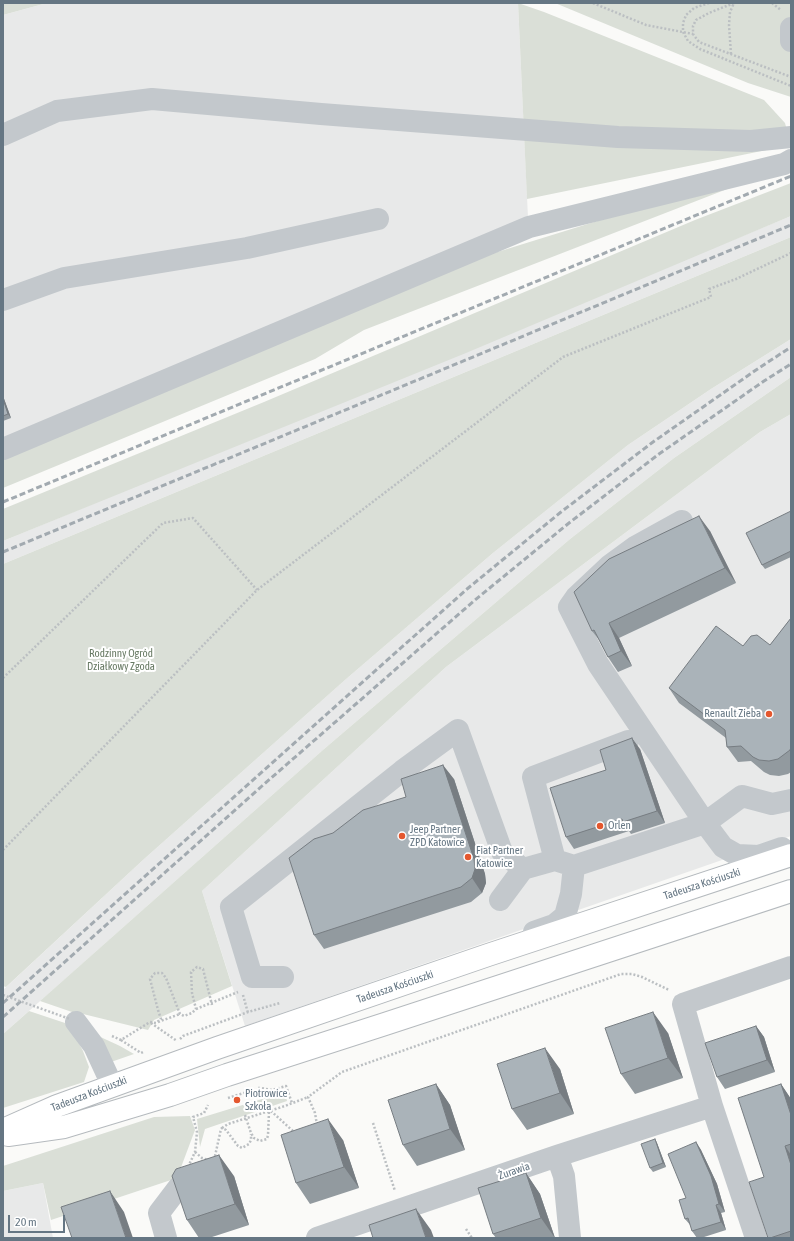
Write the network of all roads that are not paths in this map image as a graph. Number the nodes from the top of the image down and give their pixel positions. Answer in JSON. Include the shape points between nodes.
{"nodes":[{"id":1,"x":791,"y":28,"type":"edge"},
{"id":2,"x":791,"y":41,"type":"edge"},
{"id":3,"x":3,"y":135,"type":"edge"},
{"id":4,"x":791,"y":137,"type":"edge"},
{"id":5,"x":791,"y":160,"type":"edge"},
{"id":6,"x":378,"y":219,"type":"dead end"},
{"id":7,"x":3,"y":300,"type":"edge"},
{"id":8,"x":3,"y":449,"type":"edge"},
{"id":9,"x":682,"y":521,"type":"dead end"},
{"id":10,"x":645,"y":734,"type":"junction"},
{"id":11,"x":791,"y":800,"type":"edge"},
{"id":12,"x":705,"y":823,"type":"junction"},
{"id":13,"x":791,"y":845,"type":"edge"},
{"id":14,"x":791,"y":855,"type":"edge"},
{"id":15,"x":564,"y":863,"type":"junction"},
{"id":16,"x":523,"y":869,"type":"junction"},
{"id":17,"x":791,"y":891,"type":"edge"},
{"id":18,"x":500,"y":900,"type":"dead end"},
{"id":19,"x":488,"y":955,"type":"junction"},
{"id":20,"x":791,"y":967,"type":"edge"},
{"id":21,"x":283,"y":977,"type":"dead end"},
{"id":22,"x":73,"y":1020,"type":"road end"},
{"id":23,"x":112,"y":1085,"type":"junction"},
{"id":24,"x":712,"y":1106,"type":"junction"},
{"id":25,"x":3,"y":1130,"type":"edge"},
{"id":26,"x":3,"y":1136,"type":"edge"},
{"id":27,"x":557,"y":1156,"type":"junction"},
{"id":28,"x":178,"y":1188,"type":"edge"},
{"id":29,"x":327,"y":1236,"type":"edge"},
{"id":30,"x":166,"y":1238,"type":"edge"},
{"id":31,"x":570,"y":1238,"type":"edge"},
{"id":32,"x":756,"y":1238,"type":"edge"}],
"edges":[{"from":1,"to":2,"type":"street"},
{"from":3,"to":4,"type":"street","via":[[57,112],[152,99],[618,137],[751,141]]},
{"from":5,"to":8,"type":"street","via":[[784,164],[529,227]]},
{"from":6,"to":7,"type":"street","via":[[247,248],[64,278]]},
{"from":9,"to":10,"type":"street","via":[[635,547],[609,566],[569,607],[598,664]]},
{"from":10,"to":12,"type":"street"},
{"from":10,"to":15,"type":"street","via":[[533,777]]},
{"from":11,"to":12,"type":"street","via":[[772,804],[742,796]]},
{"from":12,"to":13,"type":"street","via":[[723,847],[737,855],[759,856]]},
{"from":12,"to":15,"type":"street"},
{"from":14,"to":19,"type":"main road","name":"Tadeusza Kościuszki"},
{"from":15,"to":16,"type":"street"},
{"from":15,"to":19,"type":"street","via":[[571,894],[565,916],[554,925],[528,934]]},
{"from":16,"to":18,"type":"street"},
{"from":16,"to":21,"type":"street","via":[[502,852],[458,730],[231,906],[252,977]]},
{"from":17,"to":26,"type":"main road","name":"Tadeusza Kościuszki","via":[[170,1095],[64,1127]]},
{"from":19,"to":23,"type":"main road","name":"Tadeusza Kościuszki"},
{"from":20,"to":24,"type":"street","via":[[682,1004]]},
{"from":22,"to":23,"type":"street","via":[[94,1046]]},
{"from":23,"to":25,"type":"main road","name":"Tadeusza Kościuszki"},
{"from":24,"to":27,"type":"street","name":"Żurawia"},
{"from":24,"to":32,"type":"street"},
{"from":27,"to":29,"type":"street","name":"Żurawia"},
{"from":27,"to":31,"type":"street","via":[[564,1176]]},
{"from":28,"to":30,"type":"street","via":[[159,1212]]}]}
